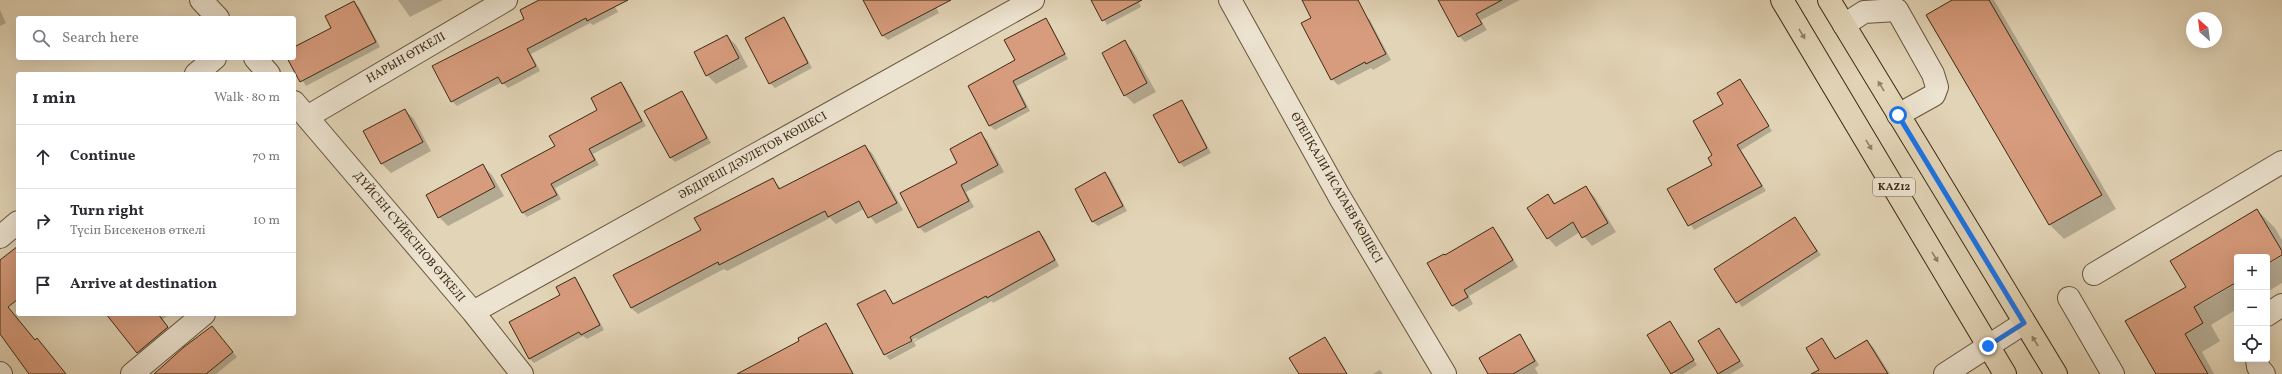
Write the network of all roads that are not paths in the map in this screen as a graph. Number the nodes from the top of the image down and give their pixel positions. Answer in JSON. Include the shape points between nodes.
{"nodes":[{"id":1,"x":201,"y":0,"type":"edge"},
{"id":2,"x":506,"y":0,"type":"edge"},
{"id":3,"x":1033,"y":0,"type":"edge"},
{"id":4,"x":1230,"y":0,"type":"edge"},
{"id":5,"x":1782,"y":0,"type":"edge"},
{"id":6,"x":1829,"y":0,"type":"edge"},
{"id":7,"x":216,"y":16,"type":"edge"},
{"id":8,"x":1844,"y":25,"type":"junction"},
{"id":9,"x":213,"y":60,"type":"edge"},
{"id":10,"x":257,"y":60,"type":"edge"},
{"id":11,"x":198,"y":72,"type":"edge"},
{"id":12,"x":267,"y":72,"type":"edge"},
{"id":13,"x":300,"y":109,"type":"edge"},
{"id":14,"x":1898,"y":115,"type":"junction"},
{"id":15,"x":2281,"y":164,"type":"edge"},
{"id":16,"x":16,"y":224,"type":"edge"},
{"id":17,"x":0,"y":237,"type":"edge"},
{"id":18,"x":2094,"y":274,"type":"dead end"},
{"id":19,"x":2069,"y":298,"type":"dead end"},
{"id":20,"x":2282,"y":305,"type":"edge"},
{"id":21,"x":473,"y":312,"type":"junction"},
{"id":22,"x":2270,"y":313,"type":"edge"},
{"id":23,"x":202,"y":316,"type":"edge"},
{"id":24,"x":2024,"y":323,"type":"junction"},
{"id":25,"x":1988,"y":346,"type":"junction"},
{"id":26,"x":2257,"y":362,"type":"edge"},
{"id":27,"x":132,"y":374,"type":"edge"},
{"id":28,"x":522,"y":374,"type":"edge"},
{"id":29,"x":1445,"y":374,"type":"edge"},
{"id":30,"x":1945,"y":374,"type":"edge"},
{"id":31,"x":2005,"y":374,"type":"edge"},
{"id":32,"x":2056,"y":374,"type":"edge"},
{"id":33,"x":2113,"y":374,"type":"edge"},
{"id":34,"x":2264,"y":374,"type":"edge"}],
"edges":[{"from":1,"to":7,"type":"street"},
{"from":2,"to":13,"type":"street","name":"НАРЫН ӨТКЕЛІ"},
{"from":3,"to":21,"type":"street","name":"ӘБДІРЕШ ДӘУЛЕТОВ КӨШЕСІ"},
{"from":4,"to":29,"type":"street","name":"ӨТЕПҚАЛИ ИСАТАЕВ КӨШЕСІ","via":[[1339,196]]},
{"from":5,"to":25,"type":"main road","number":"KAZ12","one_way":true},
{"from":6,"to":8,"type":"main road"},
{"from":14,"to":8,"type":"main road","one_way":true},
{"from":8,"to":14,"type":"street","via":[[1864,12],[1897,10],[1933,74],[1937,87],[1934,95]]},
{"from":9,"to":11,"type":"street"},
{"from":10,"to":12,"type":"street"},
{"from":13,"to":21,"type":"street","name":"ДҮЙСЕН СҮЙЕСІНОВ ӨТКЕЛІ"},
{"from":14,"to":24,"type":"main road"},
{"from":15,"to":18,"type":"street"},
{"from":16,"to":17,"type":"street"},
{"from":19,"to":33,"type":"street"},
{"from":20,"to":22,"type":"street"},
{"from":21,"to":28,"type":"street","name":"ДҮЙСЕН СҮЙЕСІНОВ ӨТКЕЛІ"},
{"from":23,"to":27,"type":"street"},
{"from":24,"to":25,"type":"street"},
{"from":32,"to":24,"type":"main road","one_way":true},
{"from":25,"to":30,"type":"street"},
{"from":25,"to":31,"type":"main road","number":"KAZ12"},
{"from":26,"to":34,"type":"street"}]}
